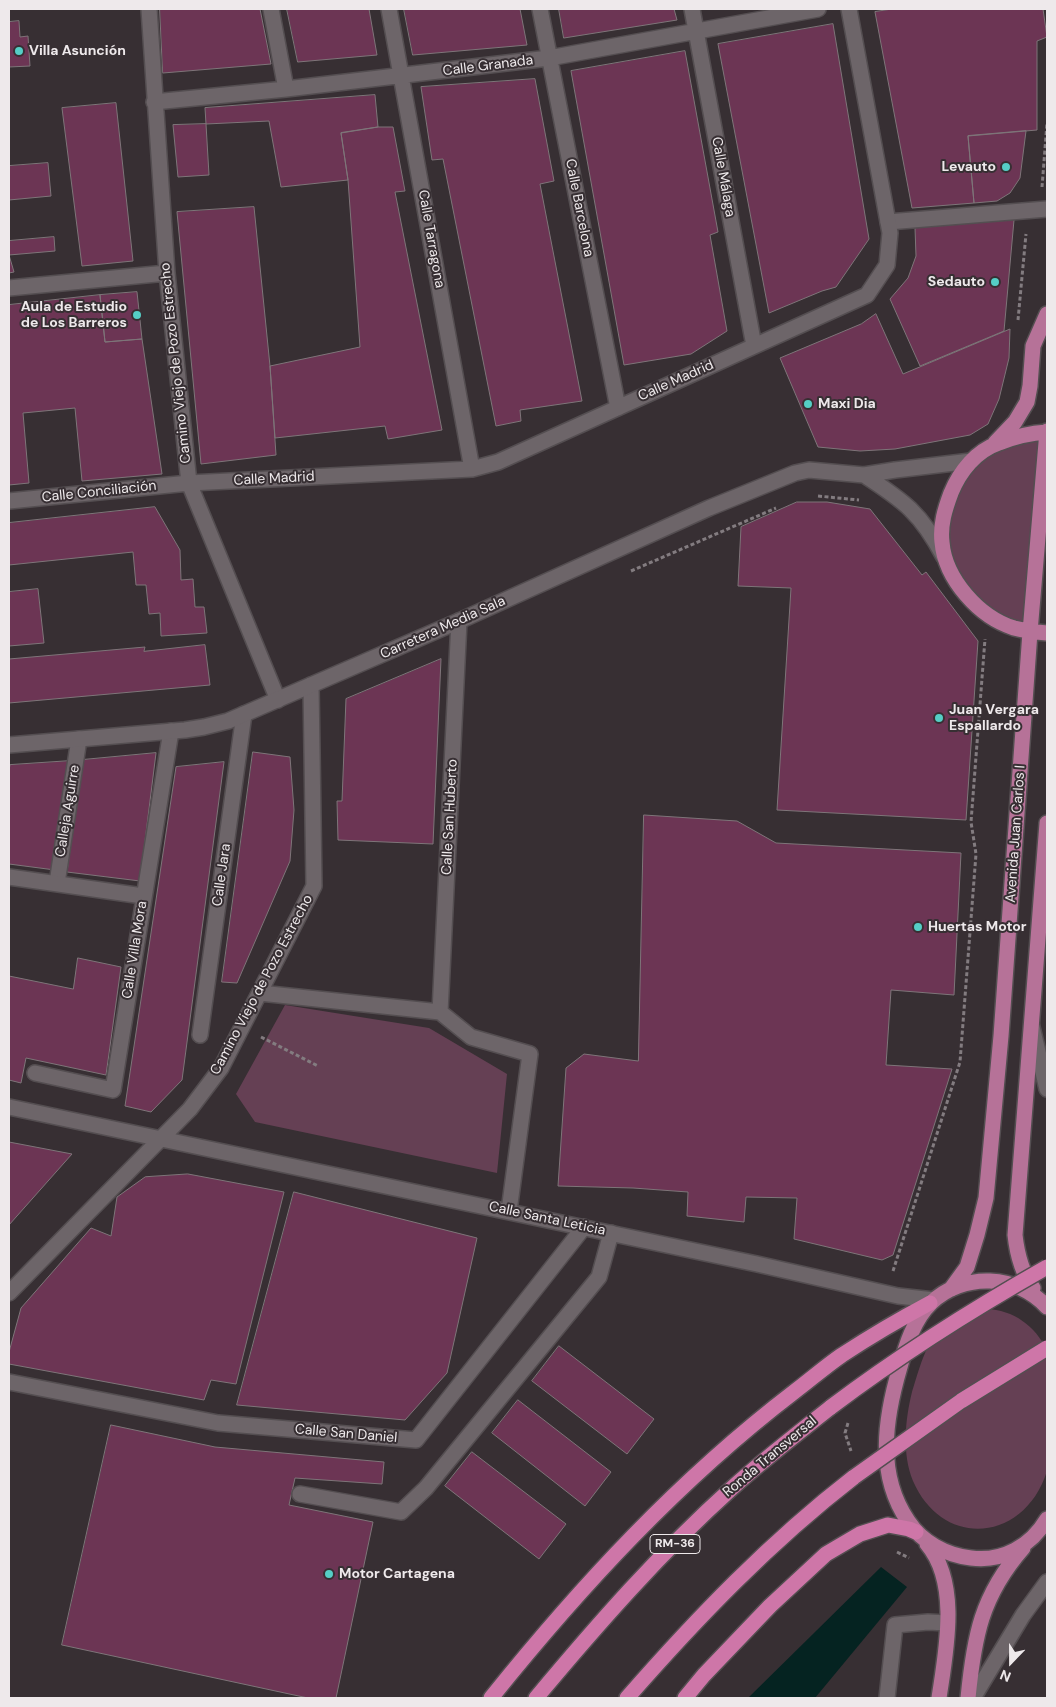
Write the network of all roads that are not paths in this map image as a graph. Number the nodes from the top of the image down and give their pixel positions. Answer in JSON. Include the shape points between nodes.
{"nodes":[{"id":1,"x":149,"y":9,"type":"edge"},
{"id":2,"x":271,"y":9,"type":"edge"},
{"id":3,"x":389,"y":9,"type":"edge"},
{"id":4,"x":540,"y":9,"type":"edge"},
{"id":5,"x":692,"y":9,"type":"edge"},
{"id":6,"x":818,"y":9,"type":"edge"},
{"id":7,"x":849,"y":9,"type":"edge"},
{"id":8,"x":696,"y":31,"type":"junction"},
{"id":9,"x":549,"y":58,"type":"junction"},
{"id":10,"x":401,"y":77,"type":"junction"},
{"id":11,"x":286,"y":90,"type":"junction"},
{"id":12,"x":154,"y":102,"type":"junction"},
{"id":13,"x":1038,"y":210,"type":"edge"},
{"id":14,"x":888,"y":222,"type":"junction"},
{"id":15,"x":167,"y":273,"type":"junction"},
{"id":16,"x":9,"y":288,"type":"edge"},
{"id":17,"x":1047,"y":314,"type":"edge"},
{"id":18,"x":754,"y":346,"type":"junction"},
{"id":19,"x":618,"y":408,"type":"junction"},
{"id":20,"x":1047,"y":432,"type":"edge"},
{"id":21,"x":984,"y":451,"type":"junction"},
{"id":22,"x":971,"y":461,"type":"junction"},
{"id":23,"x":472,"y":469,"type":"junction"},
{"id":24,"x":864,"y":475,"type":"junction"},
{"id":25,"x":189,"y":483,"type":"junction"},
{"id":26,"x":9,"y":501,"type":"edge"},
{"id":27,"x":947,"y":563,"type":"junction"},
{"id":28,"x":459,"y":621,"type":"junction"},
{"id":29,"x":1030,"y":632,"type":"junction"},
{"id":30,"x":1047,"y":633,"type":"edge"},
{"id":31,"x":311,"y":685,"type":"junction"},
{"id":32,"x":278,"y":700,"type":"junction"},
{"id":33,"x":244,"y":714,"type":"junction"},
{"id":34,"x":171,"y":731,"type":"junction"},
{"id":35,"x":80,"y":739,"type":"junction"},
{"id":36,"x":9,"y":745,"type":"edge"},
{"id":37,"x":1047,"y":823,"type":"edge"},
{"id":38,"x":9,"y":877,"type":"edge"},
{"id":39,"x":57,"y":883,"type":"junction"},
{"id":40,"x":144,"y":896,"type":"junction"},
{"id":41,"x":260,"y":993,"type":"junction"},
{"id":42,"x":440,"y":1012,"type":"junction"},
{"id":43,"x":1032,"y":1024,"type":"junction"},
{"id":44,"x":200,"y":1035,"type":"dead end"},
{"id":45,"x":35,"y":1073,"type":"dead end"},
{"id":46,"x":1047,"y":1089,"type":"edge"},
{"id":47,"x":9,"y":1107,"type":"edge"},
{"id":48,"x":160,"y":1138,"type":"junction"},
{"id":49,"x":509,"y":1211,"type":"junction"},
{"id":50,"x":584,"y":1227,"type":"junction"},
{"id":51,"x":611,"y":1233,"type":"junction"},
{"id":52,"x":1047,"y":1266,"type":"edge"},
{"id":53,"x":950,"y":1289,"type":"junction"},
{"id":54,"x":9,"y":1292,"type":"edge"},
{"id":55,"x":932,"y":1302,"type":"junction"},
{"id":56,"x":1045,"y":1304,"type":"edge"},
{"id":57,"x":1047,"y":1348,"type":"edge"},
{"id":58,"x":9,"y":1382,"type":"edge"},
{"id":59,"x":300,"y":1494,"type":"dead end"},
{"id":60,"x":1047,"y":1519,"type":"edge"},
{"id":61,"x":919,"y":1535,"type":"junction"},
{"id":62,"x":1029,"y":1541,"type":"junction"},
{"id":63,"x":1047,"y":1582,"type":"edge"},
{"id":64,"x":947,"y":1623,"type":"junction"},
{"id":65,"x":491,"y":1698,"type":"edge"},
{"id":66,"x":536,"y":1698,"type":"edge"},
{"id":67,"x":627,"y":1698,"type":"edge"},
{"id":68,"x":685,"y":1698,"type":"edge"},
{"id":69,"x":888,"y":1698,"type":"edge"},
{"id":70,"x":939,"y":1698,"type":"edge"},
{"id":71,"x":968,"y":1698,"type":"edge"},
{"id":72,"x":973,"y":1698,"type":"edge"}],
"edges":[{"from":1,"to":12,"type":"street","name":"Camino Viejo de Pozo Estrecho"},
{"from":2,"to":11,"type":"street"},
{"from":3,"to":10,"type":"street","name":"Calle Tarragona"},
{"from":4,"to":9,"type":"street","name":"Calle Barcelona"},
{"from":5,"to":8,"type":"street","name":"Calle Málaga"},
{"from":6,"to":8,"type":"street","name":"Calle Granada"},
{"from":7,"to":14,"type":"street","name":"Calle Madrid"},
{"from":8,"to":9,"type":"street","name":"Calle Granada"},
{"from":8,"to":18,"type":"street","name":"Calle Málaga"},
{"from":9,"to":10,"type":"street","name":"Calle Granada"},
{"from":9,"to":19,"type":"street","name":"Calle Barcelona"},
{"from":10,"to":11,"type":"street","name":"Calle Granada"},
{"from":10,"to":23,"type":"street","name":"Calle Tarragona"},
{"from":11,"to":12,"type":"street","name":"Calle Granada"},
{"from":12,"to":15,"type":"street","name":"Camino Viejo de Pozo Estrecho"},
{"from":13,"to":14,"type":"street"},
{"from":14,"to":18,"type":"street","name":"Calle Madrid","via":[[888,265],[867,295]]},
{"from":15,"to":16,"type":"street"},
{"from":15,"to":25,"type":"street","name":"Camino Viejo de Pozo Estrecho"},
{"from":17,"to":21,"type":"main road","via":[[1033,346],[1027,402],[1008,431]]},
{"from":18,"to":19,"type":"street","name":"Calle Madrid"},
{"from":19,"to":23,"type":"street","name":"Calle Madrid","via":[[498,462]]},
{"from":20,"to":21,"type":"main road","via":[[1005,441]]},
{"from":20,"to":29,"type":"main road","name":"Avenida Juan Carlos I"},
{"from":21,"to":22,"type":"main road"},
{"from":22,"to":24,"type":"street","name":"Carretera Media Sala"},
{"from":22,"to":27,"type":"main road","via":[[954,485],[944,515],[942,541]]},
{"from":23,"to":25,"type":"street","name":"Calle Madrid"},
{"from":24,"to":27,"type":"street","name":"Carretera Media Sala","via":[[890,491],[915,513]]},
{"from":24,"to":28,"type":"street","name":"Carretera Media Sala","via":[[809,470],[795,473],[709,508]]},
{"from":25,"to":26,"type":"street","name":"Calle Conciliación"},
{"from":25,"to":32,"type":"street","name":"Camino Viejo de Pozo Estrecho"},
{"from":27,"to":29,"type":"main road","via":[[978,608],[1000,622]]},
{"from":28,"to":31,"type":"street","name":"Carretera Media Sala"},
{"from":28,"to":42,"type":"street","name":"Calle San Huberto"},
{"from":29,"to":30,"type":"main road"},
{"from":29,"to":53,"type":"main road","name":"Avenida Juan Carlos I","via":[[986,1198],[967,1267]]},
{"from":31,"to":32,"type":"street","name":"Carretera Media Sala"},
{"from":31,"to":41,"type":"street","name":"Camino Viejo de Pozo Estrecho","via":[[314,886]]},
{"from":32,"to":33,"type":"street","name":"Carretera Media Sala"},
{"from":33,"to":34,"type":"street","name":"Carretera Media Sala","via":[[215,725]]},
{"from":33,"to":44,"type":"street","name":"Calle Jara"},
{"from":34,"to":35,"type":"street","name":"Carretera Media Sala"},
{"from":34,"to":40,"type":"street","name":"Calle Villa Mora"},
{"from":35,"to":36,"type":"street","name":"Carretera Media Sala"},
{"from":35,"to":39,"type":"street","name":"Calleja Aguirre"},
{"from":37,"to":43,"type":"main road"},
{"from":38,"to":39,"type":"street"},
{"from":39,"to":40,"type":"street"},
{"from":40,"to":45,"type":"street","name":"Calle Villa Mora","via":[[113,1090]]},
{"from":41,"to":42,"type":"street"},
{"from":41,"to":48,"type":"street","name":"Camino Viejo de Pozo Estrecho","via":[[221,1068],[190,1109]]},
{"from":42,"to":49,"type":"street","via":[[471,1037],[530,1054]]},
{"from":43,"to":46,"type":"street"},
{"from":43,"to":56,"type":"main road","via":[[1015,1235],[1022,1266]]},
{"from":47,"to":48,"type":"street","name":"Calle Santa Leticia"},
{"from":48,"to":49,"type":"street","name":"Calle Santa Leticia"},
{"from":48,"to":54,"type":"street","name":"Camino Viejo de Pozo Estrecho"},
{"from":49,"to":50,"type":"street","name":"Calle Santa Leticia"},
{"from":50,"to":51,"type":"street","name":"Calle Santa Leticia"},
{"from":50,"to":58,"type":"street","name":"Calle San Daniel","via":[[416,1440],[218,1423]]},
{"from":51,"to":55,"type":"street","name":"Calle Santa Leticia"},
{"from":51,"to":59,"type":"street","via":[[599,1277],[426,1488],[401,1512]]},
{"from":52,"to":66,"type":"highway","name":"Ronda Transversal","number":"RM-36","bridge":true,"via":[[923,1342],[777,1448],[686,1532],[615,1606]]},
{"from":53,"to":55,"type":"main road"},
{"from":53,"to":56,"type":"main road","via":[[979,1281],[1002,1282],[1023,1289]]},
{"from":55,"to":61,"type":"main road","via":[[914,1329],[901,1361],[891,1397],[886,1440],[892,1491],[903,1514]]},
{"from":55,"to":65,"type":"highway","via":[[841,1356],[706,1464],[620,1548]]},
{"from":57,"to":67,"type":"highway","bridge":true,"via":[[961,1401],[822,1502],[736,1581]]},
{"from":60,"to":62,"type":"main road"},
{"from":61,"to":62,"type":"main road","via":[[947,1552],[974,1558],[1002,1556]]},
{"from":61,"to":64,"type":"main road","via":[[932,1550],[946,1583]]},
{"from":61,"to":68,"type":"highway","via":[[909,1529],[888,1525],[860,1534],[826,1554],[770,1606]]},
{"from":62,"to":71,"type":"main road","via":[[998,1581],[985,1607],[976,1637]]},
{"from":63,"to":72,"type":"street"},
{"from":64,"to":69,"type":"street","via":[[895,1625]]},
{"from":64,"to":70,"type":"main road"}]}
